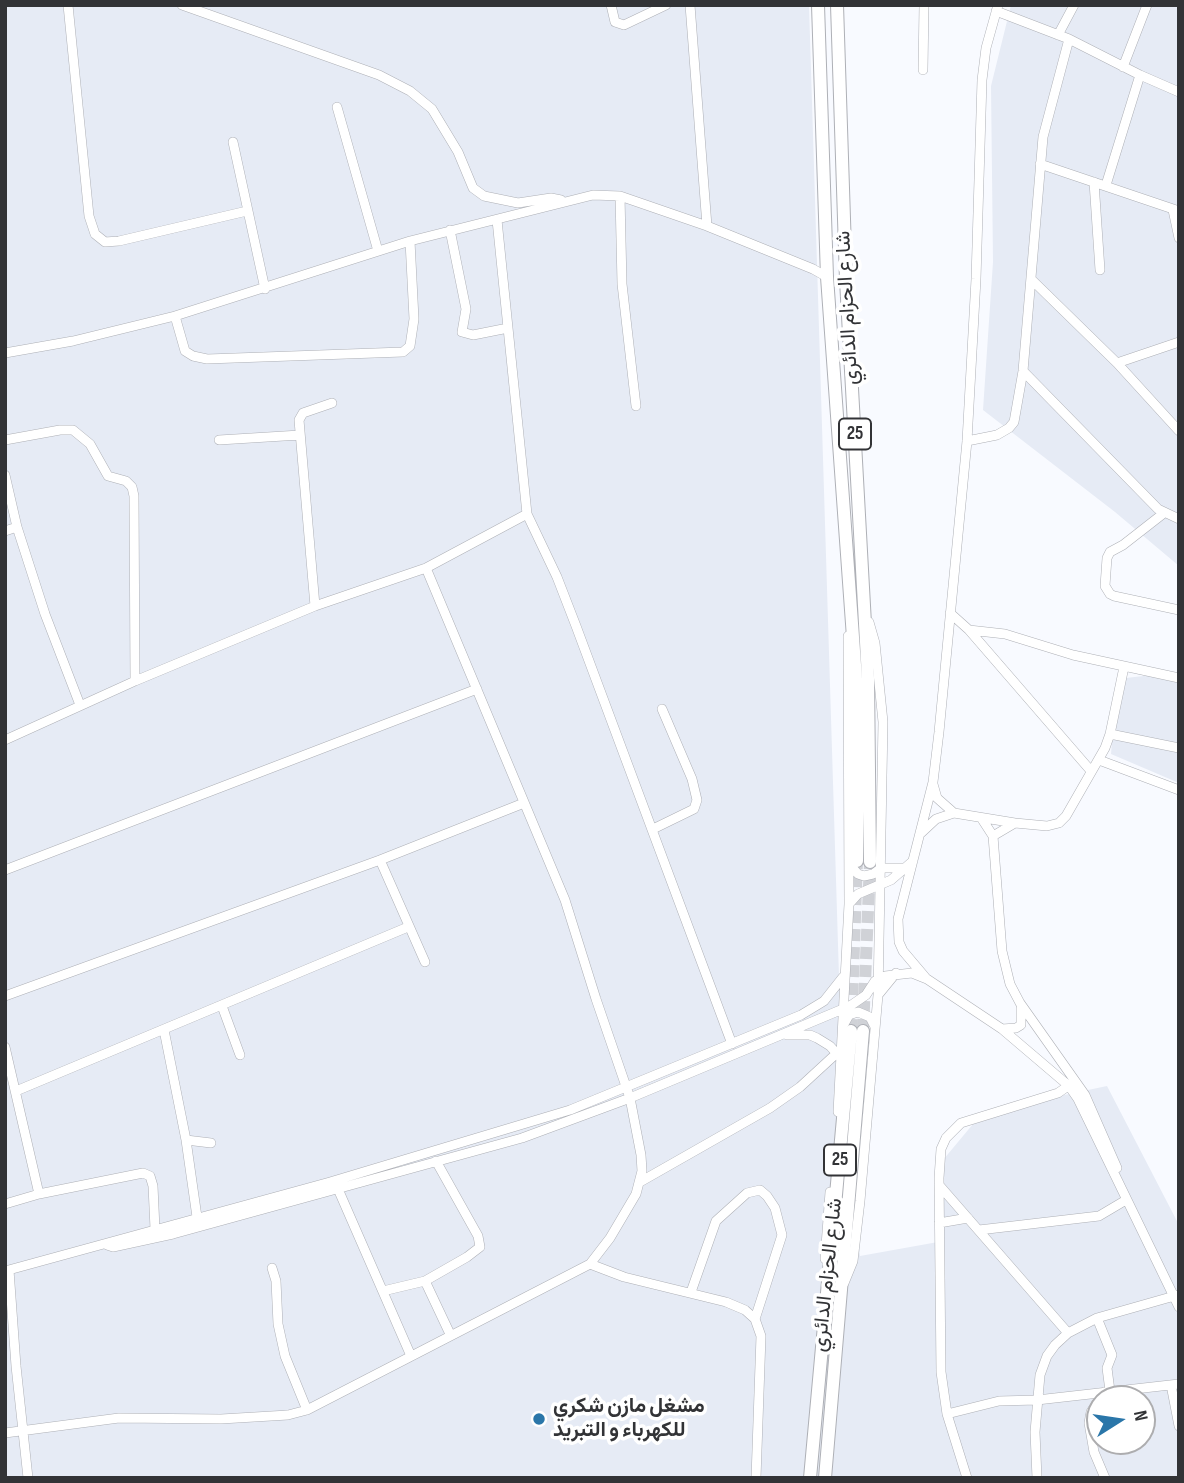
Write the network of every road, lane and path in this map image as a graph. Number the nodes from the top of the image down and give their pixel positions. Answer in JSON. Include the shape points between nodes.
{"nodes":[{"id":1,"x":68,"y":5,"type":"edge"},
{"id":2,"x":181,"y":5,"type":"edge"},
{"id":3,"x":611,"y":5,"type":"edge"},
{"id":4,"x":666,"y":5,"type":"edge"},
{"id":5,"x":690,"y":5,"type":"edge"},
{"id":6,"x":818,"y":5,"type":"edge"},
{"id":7,"x":836,"y":5,"type":"edge"},
{"id":8,"x":924,"y":5,"type":"edge"},
{"id":9,"x":1074,"y":5,"type":"edge"},
{"id":10,"x":1147,"y":5,"type":"edge"},
{"id":11,"x":997,"y":8,"type":"edge"},
{"id":12,"x":1058,"y":35,"type":"junction"},
{"id":13,"x":1069,"y":39,"type":"junction"},
{"id":14,"x":1123,"y":67,"type":"junction"},
{"id":15,"x":923,"y":70,"type":"dead end"},
{"id":16,"x":1140,"y":75,"type":"junction"},
{"id":17,"x":1179,"y":92,"type":"edge"},
{"id":18,"x":337,"y":107,"type":"dead end"},
{"id":19,"x":233,"y":142,"type":"dead end"},
{"id":20,"x":1040,"y":164,"type":"junction"},
{"id":21,"x":1094,"y":182,"type":"junction"},
{"id":22,"x":1106,"y":186,"type":"junction"},
{"id":23,"x":620,"y":196,"type":"junction"},
{"id":24,"x":563,"y":201,"type":"junction"},
{"id":25,"x":247,"y":211,"type":"junction"},
{"id":26,"x":1176,"y":211,"type":"edge"},
{"id":27,"x":497,"y":220,"type":"junction"},
{"id":28,"x":707,"y":226,"type":"junction"},
{"id":29,"x":450,"y":230,"type":"junction"},
{"id":30,"x":1179,"y":238,"type":"edge"},
{"id":31,"x":410,"y":241,"type":"junction"},
{"id":32,"x":378,"y":251,"type":"junction"},
{"id":33,"x":1100,"y":270,"type":"dead end"},
{"id":34,"x":827,"y":277,"type":"junction"},
{"id":35,"x":1032,"y":280,"type":"junction"},
{"id":36,"x":265,"y":289,"type":"junction"},
{"id":37,"x":176,"y":316,"type":"junction"},
{"id":38,"x":508,"y":328,"type":"junction"},
{"id":39,"x":1179,"y":342,"type":"edge"},
{"id":40,"x":5,"y":353,"type":"edge"},
{"id":41,"x":1117,"y":363,"type":"junction"},
{"id":42,"x":1023,"y":371,"type":"junction"},
{"id":43,"x":332,"y":403,"type":"dead end"},
{"id":44,"x":636,"y":406,"type":"dead end"},
{"id":45,"x":1179,"y":430,"type":"edge"},
{"id":46,"x":300,"y":435,"type":"junction"},
{"id":47,"x":5,"y":440,"type":"edge"},
{"id":48,"x":219,"y":440,"type":"dead end"},
{"id":49,"x":967,"y":441,"type":"junction"},
{"id":50,"x":5,"y":475,"type":"edge"},
{"id":51,"x":1164,"y":513,"type":"junction"},
{"id":52,"x":527,"y":514,"type":"junction"},
{"id":53,"x":1179,"y":519,"type":"edge"},
{"id":54,"x":16,"y":527,"type":"junction"},
{"id":55,"x":5,"y":531,"type":"edge"},
{"id":56,"x":426,"y":568,"type":"junction"},
{"id":57,"x":315,"y":607,"type":"junction"},
{"id":58,"x":1179,"y":610,"type":"edge"},
{"id":59,"x":950,"y":613,"type":"junction"},
{"id":60,"x":969,"y":630,"type":"junction"},
{"id":61,"x":1124,"y":667,"type":"junction"},
{"id":62,"x":1179,"y":678,"type":"edge"},
{"id":63,"x":135,"y":681,"type":"junction"},
{"id":64,"x":477,"y":689,"type":"junction"},
{"id":65,"x":80,"y":705,"type":"junction"},
{"id":66,"x":662,"y":709,"type":"dead end"},
{"id":67,"x":1110,"y":734,"type":"junction"},
{"id":68,"x":5,"y":740,"type":"edge"},
{"id":69,"x":1179,"y":748,"type":"edge"},
{"id":70,"x":1099,"y":760,"type":"junction"},
{"id":71,"x":1091,"y":771,"type":"junction"},
{"id":72,"x":933,"y":782,"type":"junction"},
{"id":73,"x":1179,"y":790,"type":"edge"},
{"id":74,"x":524,"y":803,"type":"junction"},
{"id":75,"x":954,"y":813,"type":"junction"},
{"id":76,"x":982,"y":819,"type":"junction"},
{"id":77,"x":1015,"y":823,"type":"junction"},
{"id":78,"x":653,"y":829,"type":"junction"},
{"id":79,"x":919,"y":836,"type":"junction"},
{"id":80,"x":993,"y":836,"type":"junction"},
{"id":81,"x":380,"y":860,"type":"junction"},
{"id":82,"x":913,"y":861,"type":"junction"},
{"id":83,"x":864,"y":864,"type":"junction"},
{"id":84,"x":904,"y":868,"type":"junction"},
{"id":85,"x":5,"y":870,"type":"edge"},
{"id":86,"x":881,"y":885,"type":"junction"},
{"id":87,"x":849,"y":904,"type":"junction"},
{"id":88,"x":408,"y":927,"type":"junction"},
{"id":89,"x":425,"y":962,"type":"dead end"},
{"id":90,"x":896,"y":974,"type":"junction"},
{"id":91,"x":844,"y":976,"type":"junction"},
{"id":92,"x":878,"y":979,"type":"junction"},
{"id":93,"x":927,"y":979,"type":"junction"},
{"id":94,"x":878,"y":995,"type":"junction"},
{"id":95,"x":5,"y":996,"type":"edge"},
{"id":96,"x":1020,"y":1003,"type":"junction"},
{"id":97,"x":222,"y":1006,"type":"junction"},
{"id":98,"x":843,"y":1008,"type":"junction"},
{"id":99,"x":858,"y":1029,"type":"junction"},
{"id":100,"x":164,"y":1030,"type":"junction"},
{"id":101,"x":1002,"y":1030,"type":"junction"},
{"id":102,"x":778,"y":1035,"type":"junction"},
{"id":103,"x":750,"y":1042,"type":"junction"},
{"id":104,"x":732,"y":1044,"type":"junction"},
{"id":105,"x":5,"y":1047,"type":"edge"},
{"id":106,"x":240,"y":1055,"type":"dead end"},
{"id":107,"x":839,"y":1056,"type":"junction"},
{"id":108,"x":1072,"y":1083,"type":"junction"},
{"id":109,"x":627,"y":1087,"type":"junction"},
{"id":110,"x":16,"y":1091,"type":"junction"},
{"id":111,"x":630,"y":1098,"type":"junction"},
{"id":112,"x":186,"y":1140,"type":"junction"},
{"id":113,"x":211,"y":1143,"type":"dead end"},
{"id":114,"x":436,"y":1161,"type":"junction"},
{"id":115,"x":640,"y":1182,"type":"junction"},
{"id":116,"x":939,"y":1185,"type":"junction"},
{"id":117,"x":338,"y":1189,"type":"junction"},
{"id":118,"x":39,"y":1194,"type":"junction"},
{"id":119,"x":1126,"y":1200,"type":"junction"},
{"id":120,"x":5,"y":1204,"type":"edge"},
{"id":121,"x":197,"y":1217,"type":"junction"},
{"id":122,"x":968,"y":1218,"type":"junction"},
{"id":123,"x":939,"y":1223,"type":"junction"},
{"id":124,"x":155,"y":1229,"type":"junction"},
{"id":125,"x":979,"y":1230,"type":"junction"},
{"id":126,"x":107,"y":1245,"type":"junction"},
{"id":127,"x":590,"y":1264,"type":"junction"},
{"id":128,"x":272,"y":1268,"type":"dead end"},
{"id":129,"x":7,"y":1271,"type":"edge"},
{"id":130,"x":425,"y":1281,"type":"junction"},
{"id":131,"x":828,"y":1288,"type":"junction"},
{"id":132,"x":383,"y":1291,"type":"junction"},
{"id":133,"x":691,"y":1292,"type":"junction"},
{"id":134,"x":1177,"y":1296,"type":"edge"},
{"id":135,"x":1179,"y":1307,"type":"edge"},
{"id":136,"x":1097,"y":1318,"type":"junction"},
{"id":137,"x":755,"y":1319,"type":"junction"},
{"id":138,"x":1068,"y":1333,"type":"junction"},
{"id":139,"x":450,"y":1334,"type":"junction"},
{"id":140,"x":411,"y":1356,"type":"junction"},
{"id":141,"x":10,"y":1367,"type":"edge"},
{"id":142,"x":1175,"y":1384,"type":"edge"},
{"id":143,"x":1107,"y":1385,"type":"edge"},
{"id":144,"x":1156,"y":1386,"type":"edge"},
{"id":145,"x":1086,"y":1394,"type":"edge"},
{"id":146,"x":1037,"y":1401,"type":"junction"},
{"id":147,"x":307,"y":1410,"type":"junction"},
{"id":148,"x":947,"y":1414,"type":"junction"},
{"id":149,"x":1179,"y":1426,"type":"edge"},
{"id":150,"x":24,"y":1430,"type":"junction"},
{"id":151,"x":5,"y":1433,"type":"edge"},
{"id":152,"x":1095,"y":1455,"type":"edge"},
{"id":153,"x":27,"y":1478,"type":"edge"},
{"id":154,"x":756,"y":1478,"type":"edge"},
{"id":155,"x":810,"y":1478,"type":"edge"},
{"id":156,"x":825,"y":1478,"type":"edge"},
{"id":157,"x":967,"y":1478,"type":"edge"},
{"id":158,"x":1037,"y":1478,"type":"edge"},
{"id":159,"x":1105,"y":1478,"type":"edge"}],
"edges":[{"from":1,"to":25,"type":"street","via":[[89,216],[95,234],[105,242],[118,242]]},
{"from":2,"to":24,"type":"street","via":[[379,75],[410,91],[432,109],[473,188],[484,196],[518,203],[551,198]]},
{"from":3,"to":4,"type":"street","via":[[615,22],[624,25]]},
{"from":5,"to":28,"type":"street"},
{"from":6,"to":34,"type":"highway","name":"شارع الحزام الدائري","number":"25"},
{"from":7,"to":83,"type":"highway","name":"شارع الحزام الدائري","number":"25","via":[[870,744]]},
{"from":8,"to":15,"type":"street"},
{"from":9,"to":12,"type":"street"},
{"from":10,"to":14,"type":"street"},
{"from":11,"to":12,"type":"street"},
{"from":11,"to":49,"type":"street","via":[[982,80]]},
{"from":12,"to":13,"type":"street"},
{"from":13,"to":14,"type":"street"},
{"from":13,"to":20,"type":"street"},
{"from":14,"to":16,"type":"street"},
{"from":16,"to":17,"type":"street"},
{"from":16,"to":22,"type":"street"},
{"from":18,"to":32,"type":"street"},
{"from":19,"to":25,"type":"street"},
{"from":20,"to":21,"type":"street"},
{"from":20,"to":35,"type":"street"},
{"from":21,"to":22,"type":"street"},
{"from":21,"to":33,"type":"street"},
{"from":22,"to":26,"type":"street"},
{"from":23,"to":24,"type":"street"},
{"from":23,"to":28,"type":"street"},
{"from":23,"to":44,"type":"street","via":[[622,284]]},
{"from":24,"to":27,"type":"street"},
{"from":25,"to":36,"type":"street"},
{"from":26,"to":30,"type":"street"},
{"from":27,"to":29,"type":"street"},
{"from":27,"to":38,"type":"street"},
{"from":28,"to":34,"type":"street"},
{"from":29,"to":31,"type":"street"},
{"from":29,"to":38,"type":"street","via":[[466,309],[462,332],[473,335]]},
{"from":31,"to":32,"type":"street"},
{"from":31,"to":37,"type":"street","via":[[414,319],[410,346],[403,352],[206,359],[185,351]]},
{"from":32,"to":36,"type":"street"},
{"from":34,"to":83,"type":"highway","name":"شارع الحزام الدائري","number":"25","via":[[856,679]]},
{"from":35,"to":41,"type":"street"},
{"from":35,"to":42,"type":"street"},
{"from":36,"to":37,"type":"street"},
{"from":37,"to":40,"type":"street"},
{"from":38,"to":52,"type":"street"},
{"from":39,"to":41,"type":"street"},
{"from":41,"to":45,"type":"street"},
{"from":42,"to":49,"type":"street","via":[[1014,422],[997,435]]},
{"from":42,"to":51,"type":"street"},
{"from":43,"to":46,"type":"street","via":[[303,413]]},
{"from":46,"to":48,"type":"street"},
{"from":46,"to":57,"type":"street"},
{"from":47,"to":63,"type":"street","via":[[72,430],[90,444],[108,476],[132,487]]},
{"from":49,"to":59,"type":"street"},
{"from":50,"to":54,"type":"street"},
{"from":51,"to":53,"type":"street"},
{"from":51,"to":58,"type":"street","via":[[1110,552],[1105,586],[1114,596]]},
{"from":52,"to":56,"type":"street"},
{"from":52,"to":78,"type":"street","via":[[557,577]]},
{"from":54,"to":55,"type":"street"},
{"from":54,"to":65,"type":"street"},
{"from":56,"to":57,"type":"street"},
{"from":56,"to":64,"type":"street"},
{"from":57,"to":63,"type":"street"},
{"from":59,"to":60,"type":"street"},
{"from":59,"to":72,"type":"street"},
{"from":60,"to":61,"type":"street","via":[[1005,634]]},
{"from":60,"to":71,"type":"street"},
{"from":61,"to":62,"type":"street"},
{"from":61,"to":67,"type":"street"},
{"from":63,"to":65,"type":"street"},
{"from":64,"to":74,"type":"street"},
{"from":64,"to":85,"type":"street"},
{"from":65,"to":68,"type":"street"},
{"from":66,"to":78,"type":"street","via":[[697,800],[694,809]]},
{"from":67,"to":69,"type":"street"},
{"from":67,"to":70,"type":"street"},
{"from":70,"to":71,"type":"street"},
{"from":70,"to":73,"type":"street"},
{"from":71,"to":77,"type":"street","via":[[1059,823]]},
{"from":72,"to":75,"type":"street","via":[[937,798]]},
{"from":72,"to":79,"type":"street"},
{"from":74,"to":81,"type":"street"},
{"from":74,"to":109,"type":"street","via":[[565,900]]},
{"from":75,"to":76,"type":"street"},
{"from":75,"to":79,"type":"street","via":[[936,819]]},
{"from":76,"to":77,"type":"street"},
{"from":76,"to":80,"type":"street"},
{"from":77,"to":80,"type":"street"},
{"from":78,"to":104,"type":"street"},
{"from":79,"to":82,"type":"street"},
{"from":80,"to":96,"type":"street","via":[[1005,970]]},
{"from":81,"to":88,"type":"street"},
{"from":81,"to":95,"type":"street"},
{"from":82,"to":84,"type":"street"},
{"from":82,"to":93,"type":"street","via":[[898,932],[903,951]]},
{"from":83,"to":84,"type":"street"},
{"from":83,"to":86,"type":"street"},
{"from":83,"to":87,"type":"street"},
{"from":84,"to":86,"type":"street"},
{"from":86,"to":87,"type":"street","via":[[858,894]]},
{"from":86,"to":92,"type":"street"},
{"from":87,"to":91,"type":"street"},
{"from":88,"to":89,"type":"street"},
{"from":88,"to":97,"type":"street"},
{"from":90,"to":92,"type":"street"},
{"from":90,"to":93,"type":"street"},
{"from":90,"to":94,"type":"street"},
{"from":91,"to":98,"type":"street"},
{"from":91,"to":103,"type":"street","via":[[814,1008]]},
{"from":92,"to":94,"type":"street"},
{"from":92,"to":98,"type":"street","via":[[861,999]]},
{"from":93,"to":101,"type":"street"},
{"from":94,"to":99,"type":"street"},
{"from":96,"to":101,"type":"street","via":[[1021,1025]]},
{"from":96,"to":108,"type":"street"},
{"from":97,"to":100,"type":"street"},
{"from":97,"to":106,"type":"street"},
{"from":98,"to":99,"type":"street"},
{"from":98,"to":102,"type":"street"},
{"from":99,"to":107,"type":"street"},
{"from":99,"to":131,"type":"highway","name":"شارع الحزام الدائري","number":"25"},
{"from":99,"to":156,"type":"highway","name":"شارع الحزام الدائري","number":"25","via":[[843,1288]]},
{"from":100,"to":110,"type":"street"},
{"from":100,"to":112,"type":"street"},
{"from":101,"to":108,"type":"street"},
{"from":102,"to":103,"type":"street"},
{"from":102,"to":107,"type":"street","via":[[810,1035]]},
{"from":103,"to":104,"type":"street"},
{"from":103,"to":111,"type":"street"},
{"from":104,"to":109,"type":"street"},
{"from":105,"to":110,"type":"street"},
{"from":107,"to":115,"type":"street","via":[[770,1108]]},
{"from":107,"to":131,"type":"street","via":[[825,1243]]},
{"from":108,"to":116,"type":"street","via":[[1052,1095],[953,1129],[941,1149]]},
{"from":108,"to":119,"type":"street"},
{"from":108,"to":134,"type":"street","via":[[1090,1105]]},
{"from":109,"to":111,"type":"street"},
{"from":109,"to":121,"type":"street","via":[[518,1128]]},
{"from":110,"to":118,"type":"street"},
{"from":111,"to":114,"type":"street","via":[[522,1138]]},
{"from":111,"to":115,"type":"street","via":[[641,1155]]},
{"from":112,"to":113,"type":"street"},
{"from":112,"to":121,"type":"street"},
{"from":114,"to":117,"type":"street"},
{"from":114,"to":130,"type":"street","via":[[480,1247]]},
{"from":115,"to":127,"type":"street","via":[[610,1238]]},
{"from":116,"to":122,"type":"street"},
{"from":116,"to":123,"type":"street"},
{"from":117,"to":126,"type":"street","via":[[173,1234]]},
{"from":117,"to":132,"type":"street"},
{"from":118,"to":120,"type":"street"},
{"from":118,"to":124,"type":"street","via":[[136,1172],[146,1174],[153,1186]]},
{"from":119,"to":125,"type":"street","via":[[1098,1216]]},
{"from":119,"to":134,"type":"street"},
{"from":121,"to":124,"type":"street"},
{"from":122,"to":123,"type":"street"},
{"from":122,"to":125,"type":"street"},
{"from":123,"to":148,"type":"street","via":[[941,1371]]},
{"from":124,"to":126,"type":"street"},
{"from":125,"to":138,"type":"street"},
{"from":126,"to":129,"type":"street"},
{"from":127,"to":133,"type":"street"},
{"from":127,"to":139,"type":"street"},
{"from":128,"to":147,"type":"street","via":[[285,1356]]},
{"from":129,"to":141,"type":"street"},
{"from":130,"to":132,"type":"street"},
{"from":130,"to":139,"type":"street"},
{"from":131,"to":155,"type":"highway","name":"شارع الحزام الدائري","number":"25"},
{"from":132,"to":140,"type":"street"},
{"from":133,"to":137,"type":"street","via":[[739,1307]]},
{"from":133,"to":137,"type":"street","via":[[716,1221],[747,1193],[760,1191],[775,1208],[782,1230]]},
{"from":134,"to":135,"type":"street"},
{"from":134,"to":136,"type":"street"},
{"from":136,"to":138,"type":"street"},
{"from":136,"to":143,"type":"street","via":[[1112,1355]]},
{"from":137,"to":154,"type":"street","via":[[761,1336]]},
{"from":138,"to":146,"type":"street","via":[[1047,1356]]},
{"from":139,"to":140,"type":"street"},
{"from":140,"to":147,"type":"street"},
{"from":141,"to":150,"type":"street"},
{"from":142,"to":144,"type":"street"},
{"from":142,"to":149,"type":"street"},
{"from":145,"to":146,"type":"street"},
{"from":146,"to":148,"type":"street","via":[[999,1401]]},
{"from":146,"to":158,"type":"street"},
{"from":147,"to":150,"type":"street","via":[[221,1419],[119,1418]]},
{"from":148,"to":157,"type":"street"},
{"from":150,"to":151,"type":"street"},
{"from":150,"to":153,"type":"street"},
{"from":152,"to":159,"type":"street"}]}
